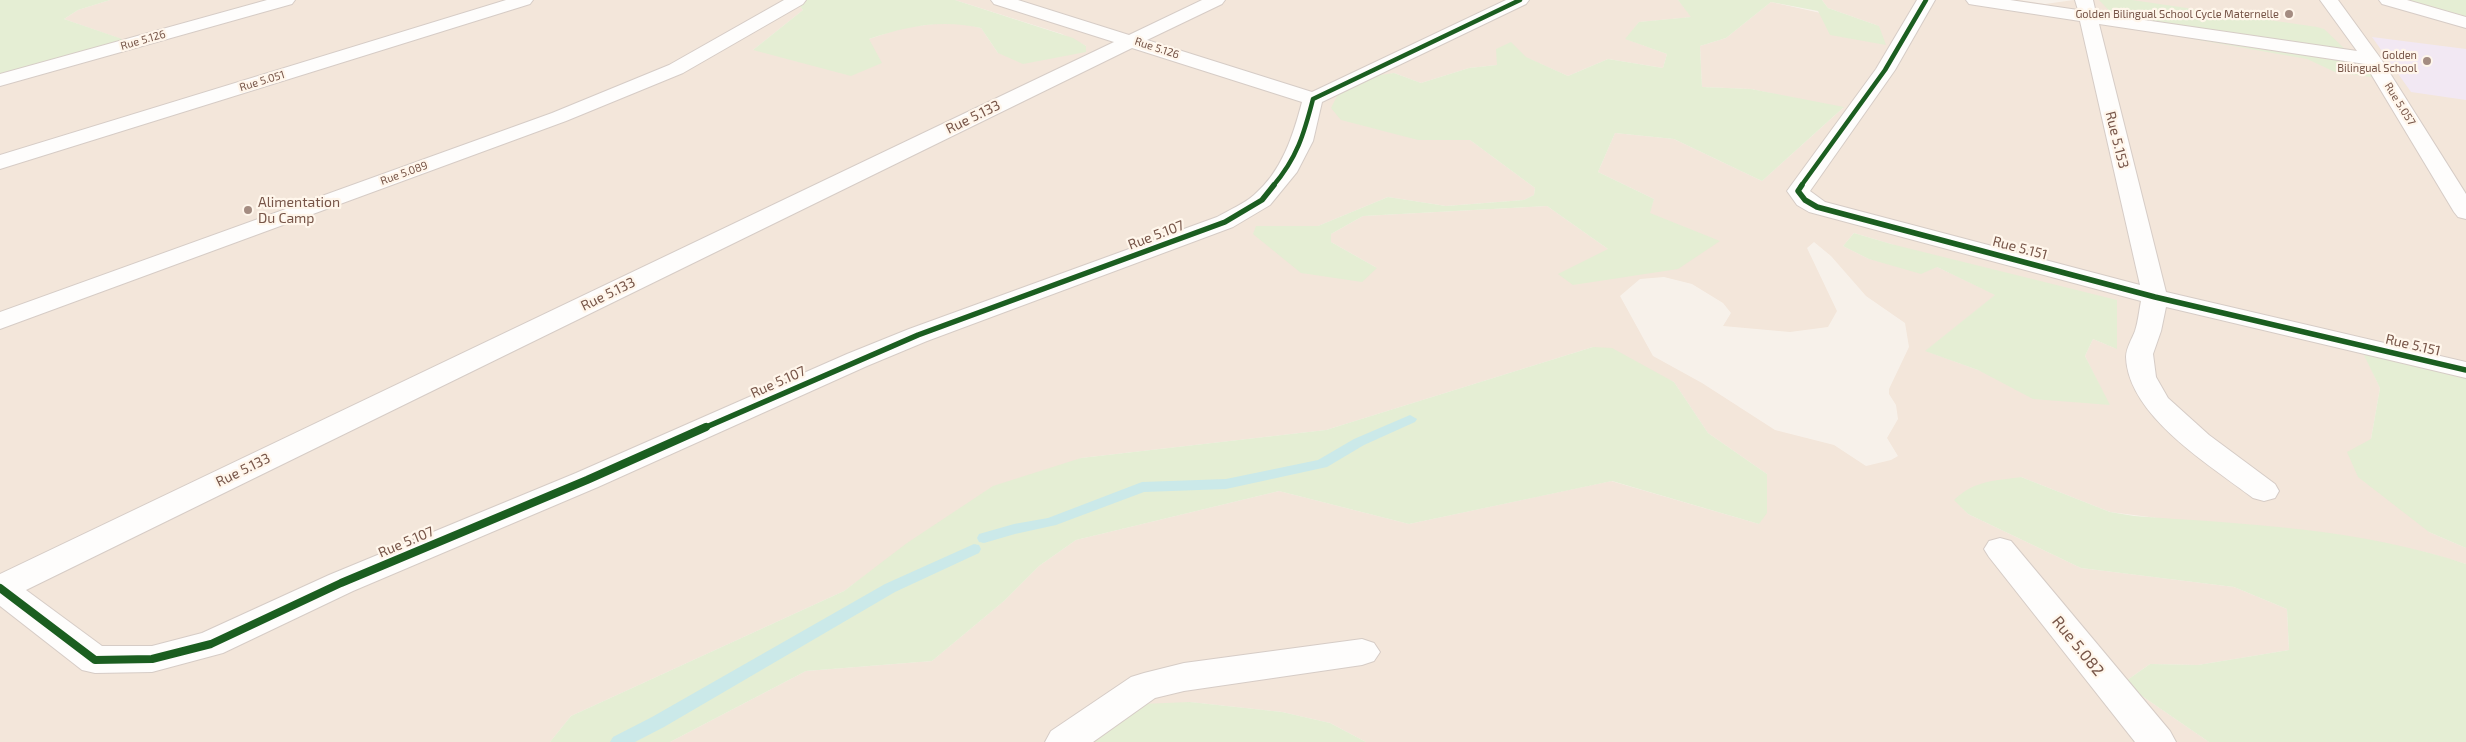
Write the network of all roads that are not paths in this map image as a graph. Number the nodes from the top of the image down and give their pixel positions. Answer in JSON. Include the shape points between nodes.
{"nodes":[{"id":1,"x":286,"y":0,"type":"edge"},
{"id":2,"x":524,"y":0,"type":"edge"},
{"id":3,"x":797,"y":0,"type":"edge"},
{"id":4,"x":1000,"y":0,"type":"edge"},
{"id":5,"x":1216,"y":0,"type":"edge"},
{"id":6,"x":1520,"y":0,"type":"edge"},
{"id":7,"x":1926,"y":0,"type":"edge"},
{"id":8,"x":1975,"y":0,"type":"edge"},
{"id":9,"x":2328,"y":0,"type":"edge"},
{"id":10,"x":2388,"y":0,"type":"edge"},
{"id":11,"x":2086,"y":9,"type":"edge"},
{"id":12,"x":2466,"y":23,"type":"edge"},
{"id":13,"x":1133,"y":40,"type":"junction"},
{"id":14,"x":2372,"y":59,"type":"junction"},
{"id":15,"x":0,"y":80,"type":"edge"},
{"id":16,"x":1313,"y":98,"type":"junction"},
{"id":17,"x":0,"y":162,"type":"edge"},
{"id":18,"x":2466,"y":212,"type":"edge"},
{"id":19,"x":2155,"y":297,"type":"junction"},
{"id":20,"x":0,"y":321,"type":"edge"},
{"id":21,"x":2466,"y":370,"type":"edge"},
{"id":22,"x":2264,"y":491,"type":"dead end"},
{"id":23,"x":2000,"y":549,"type":"dead end"},
{"id":24,"x":0,"y":588,"type":"edge"},
{"id":25,"x":1362,"y":652,"type":"dead end"},
{"id":26,"x":1064,"y":742,"type":"edge"},
{"id":27,"x":2157,"y":742,"type":"edge"}],
"edges":[{"from":1,"to":15,"type":"street","name":"Rue 5.126"},
{"from":2,"to":17,"type":"street","name":"Rue 5.051"},
{"from":3,"to":20,"type":"street","name":"Rue 5.089","via":[[676,69],[559,117]]},
{"from":4,"to":13,"type":"street","name":"Rue 5.126"},
{"from":5,"to":13,"type":"street","name":"Rue 5.133"},
{"from":6,"to":16,"type":"street"},
{"from":7,"to":19,"type":"street","name":"Rue 5.151","via":[[1885,70],[1798,191],[1817,207]]},
{"from":8,"to":11,"type":"street"},
{"from":9,"to":14,"type":"street","name":"Rue 5.057"},
{"from":10,"to":12,"type":"street"},
{"from":11,"to":14,"type":"street"},
{"from":11,"to":19,"type":"street","name":"Rue 5.153"},
{"from":13,"to":16,"type":"street","name":"Rue 5.126"},
{"from":13,"to":24,"type":"street","name":"Rue 5.133"},
{"from":14,"to":18,"type":"street","name":"Rue 5.057"},
{"from":16,"to":24,"type":"street","name":"Rue 5.107","via":[[1302,141],[1288,166],[1262,200],[1225,222],[856,360],[587,480],[341,583],[210,644],[152,659],[95,660]]},
{"from":19,"to":21,"type":"street","name":"Rue 5.151"},
{"from":19,"to":22,"type":"street","name":"Rue 5.153","via":[[2139,354],[2142,377],[2156,403],[2199,442]]},
{"from":23,"to":27,"type":"street","name":"Rue 5.082"},
{"from":25,"to":26,"type":"street","via":[[1184,677],[1144,687]]}]}
